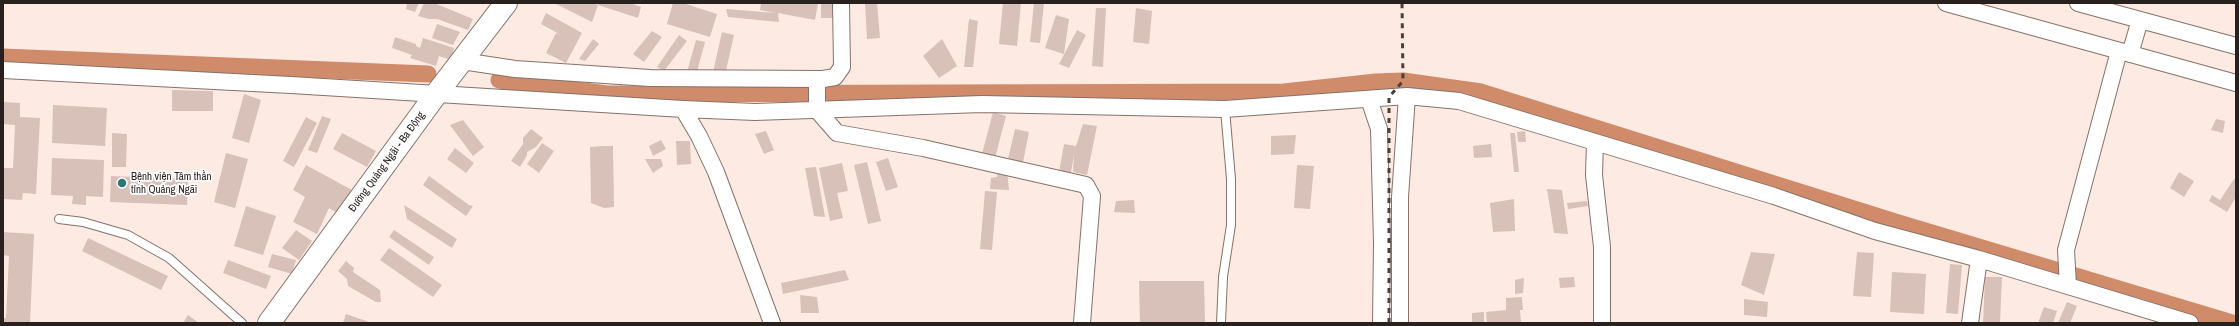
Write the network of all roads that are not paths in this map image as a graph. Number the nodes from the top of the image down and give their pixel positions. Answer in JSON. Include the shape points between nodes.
{"nodes":[{"id":1,"x":506,"y":3,"type":"edge"},
{"id":2,"x":840,"y":3,"type":"edge"},
{"id":3,"x":1946,"y":3,"type":"edge"},
{"id":4,"x":2078,"y":3,"type":"edge"},
{"id":5,"x":2140,"y":20,"type":"junction"},
{"id":6,"x":2236,"y":46,"type":"edge"},
{"id":7,"x":2125,"y":52,"type":"junction"},
{"id":8,"x":462,"y":61,"type":"junction"},
{"id":9,"x":3,"y":70,"type":"edge"},
{"id":10,"x":2236,"y":83,"type":"edge"},
{"id":11,"x":437,"y":93,"type":"junction"},
{"id":12,"x":817,"y":94,"type":"junction"},
{"id":13,"x":1407,"y":96,"type":"junction"},
{"id":14,"x":1369,"y":99,"type":"junction"},
{"id":15,"x":683,"y":109,"type":"junction"},
{"id":16,"x":1225,"y":109,"type":"junction"},
{"id":17,"x":1594,"y":142,"type":"junction"},
{"id":18,"x":59,"y":219,"type":"dead end"},
{"id":19,"x":1980,"y":259,"type":"junction"},
{"id":20,"x":2068,"y":286,"type":"junction"},
{"id":21,"x":242,"y":323,"type":"edge"},
{"id":22,"x":270,"y":323,"type":"edge"},
{"id":23,"x":772,"y":323,"type":"edge"},
{"id":24,"x":1082,"y":323,"type":"edge"},
{"id":25,"x":1221,"y":323,"type":"edge"},
{"id":26,"x":1381,"y":323,"type":"edge"},
{"id":27,"x":1400,"y":323,"type":"edge"},
{"id":28,"x":1602,"y":323,"type":"edge"},
{"id":29,"x":1970,"y":323,"type":"edge"},
{"id":30,"x":2190,"y":323,"type":"edge"}],
"edges":[{"from":1,"to":8,"type":"main road","name":"Đường Quảng Ngãi - Ba Động"},
{"from":2,"to":12,"type":"street","via":[[842,67]]},
{"from":3,"to":7,"type":"street"},
{"from":4,"to":5,"type":"street"},
{"from":5,"to":6,"type":"street"},
{"from":5,"to":7,"type":"street"},
{"from":7,"to":10,"type":"street"},
{"from":7,"to":20,"type":"street","via":[[2066,250]]},
{"from":8,"to":11,"type":"main road","name":"Đường Quảng Ngãi - Ba Động"},
{"from":8,"to":12,"type":"street","via":[[515,69],[650,78]]},
{"from":9,"to":11,"type":"street"},
{"from":11,"to":15,"type":"street"},
{"from":11,"to":22,"type":"main road","name":"Đường Quảng Ngãi - Ba Động"},
{"from":12,"to":15,"type":"street","via":[[755,112]]},
{"from":12,"to":16,"type":"street","via":[[982,104]]},
{"from":12,"to":24,"type":"street","via":[[837,132],[923,148],[1086,185],[1092,196]]},
{"from":13,"to":14,"type":"street"},
{"from":13,"to":17,"type":"street","via":[[1459,101]]},
{"from":13,"to":27,"type":"street","via":[[1400,196]]},
{"from":14,"to":16,"type":"street"},
{"from":14,"to":26,"type":"street","via":[[1379,129]]},
{"from":15,"to":23,"type":"street","via":[[716,172]]},
{"from":16,"to":25,"type":"lane","via":[[1231,179],[1231,225],[1223,276]]},
{"from":17,"to":19,"type":"street","via":[[1774,196],[1875,231]]},
{"from":17,"to":28,"type":"street","via":[[1594,175],[1602,247]]},
{"from":18,"to":21,"type":"lane","via":[[83,222],[128,235],[169,258]]},
{"from":19,"to":20,"type":"street"},
{"from":19,"to":29,"type":"street"},
{"from":20,"to":30,"type":"street"}]}
